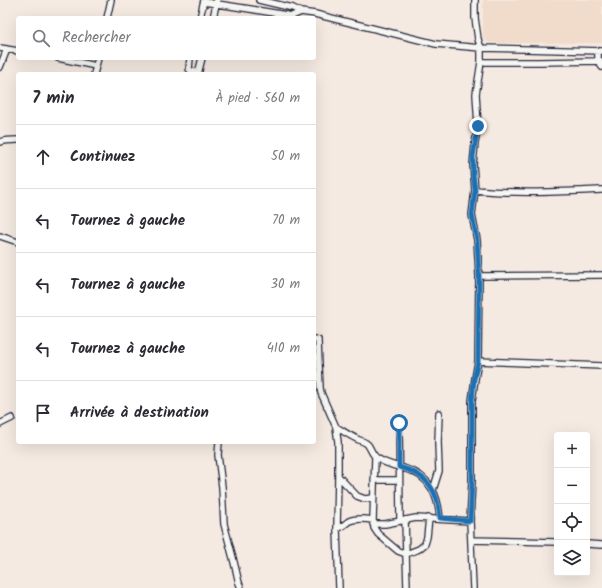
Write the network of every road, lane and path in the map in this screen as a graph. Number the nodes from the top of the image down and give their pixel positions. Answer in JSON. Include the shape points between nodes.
{"nodes":[{"id":1,"x":111,"y":0,"type":"edge"},
{"id":2,"x":259,"y":0,"type":"edge"},
{"id":3,"x":475,"y":0,"type":"edge"},
{"id":4,"x":204,"y":1,"type":"edge"},
{"id":5,"x":217,"y":2,"type":"edge"},
{"id":6,"x":301,"y":12,"type":"junction"},
{"id":7,"x":107,"y":16,"type":"edge"},
{"id":8,"x":200,"y":16,"type":"edge"},
{"id":9,"x":214,"y":16,"type":"edge"},
{"id":10,"x":0,"y":48,"type":"edge"},
{"id":11,"x":481,"y":48,"type":"junction"},
{"id":12,"x":7,"y":49,"type":"junction"},
{"id":13,"x":16,"y":51,"type":"edge"},
{"id":14,"x":600,"y":51,"type":"edge"},
{"id":15,"x":68,"y":60,"type":"edge"},
{"id":16,"x":98,"y":60,"type":"edge"},
{"id":17,"x":190,"y":60,"type":"edge"},
{"id":18,"x":201,"y":60,"type":"edge"},
{"id":19,"x":600,"y":61,"type":"edge"},
{"id":20,"x":481,"y":62,"type":"junction"},
{"id":21,"x":96,"y":66,"type":"junction"},
{"id":22,"x":602,"y":66,"type":"edge"},
{"id":23,"x":0,"y":68,"type":"edge"},
{"id":24,"x":94,"y":72,"type":"edge"},
{"id":25,"x":195,"y":72,"type":"edge"},
{"id":26,"x":198,"y":72,"type":"edge"},
{"id":27,"x":16,"y":140,"type":"edge"},
{"id":28,"x":0,"y":142,"type":"edge"},
{"id":29,"x":475,"y":190,"type":"junction"},
{"id":30,"x":602,"y":190,"type":"edge"},
{"id":31,"x":0,"y":236,"type":"edge"},
{"id":32,"x":16,"y":241,"type":"edge"},
{"id":33,"x":602,"y":275,"type":"edge"},
{"id":34,"x":479,"y":276,"type":"junction"},
{"id":35,"x":316,"y":340,"type":"edge"},
{"id":36,"x":478,"y":361,"type":"junction"},
{"id":37,"x":602,"y":366,"type":"edge"},
{"id":38,"x":439,"y":413,"type":"dead end"},
{"id":39,"x":12,"y":418,"type":"dead end"},
{"id":40,"x":399,"y":423,"type":"dead end"},
{"id":41,"x":0,"y":424,"type":"edge"},
{"id":42,"x":336,"y":427,"type":"junction"},
{"id":43,"x":219,"y":444,"type":"edge"},
{"id":44,"x":375,"y":457,"type":"junction"},
{"id":45,"x":399,"y":467,"type":"junction"},
{"id":46,"x":338,"y":476,"type":"junction"},
{"id":47,"x":374,"y":480,"type":"junction"},
{"id":48,"x":399,"y":480,"type":"junction"},
{"id":49,"x":434,"y":490,"type":"junction"},
{"id":50,"x":373,"y":498,"type":"junction"},
{"id":51,"x":429,"y":518,"type":"junction"},
{"id":52,"x":440,"y":518,"type":"junction"},
{"id":53,"x":402,"y":520,"type":"junction"},
{"id":54,"x":470,"y":521,"type":"junction"},
{"id":55,"x":373,"y":522,"type":"junction"},
{"id":56,"x":337,"y":528,"type":"junction"},
{"id":57,"x":470,"y":540,"type":"junction"},
{"id":58,"x":554,"y":542,"type":"edge"},
{"id":59,"x":590,"y":544,"type":"edge"},
{"id":60,"x":602,"y":545,"type":"edge"},
{"id":61,"x":406,"y":554,"type":"junction"},
{"id":62,"x":241,"y":588,"type":"edge"},
{"id":63,"x":339,"y":588,"type":"edge"},
{"id":64,"x":407,"y":588,"type":"edge"},
{"id":65,"x":473,"y":588,"type":"edge"}],
"edges":[{"from":1,"to":7,"type":"street"},
{"from":2,"to":6,"type":"street"},
{"from":3,"to":11,"type":"street","via":[[476,29]]},
{"from":4,"to":5,"type":"street"},
{"from":4,"to":8,"type":"street"},
{"from":5,"to":6,"type":"street","via":[[292,16]]},
{"from":5,"to":9,"type":"street"},
{"from":6,"to":11,"type":"street","via":[[436,44]]},
{"from":10,"to":12,"type":"street"},
{"from":11,"to":14,"type":"street"},
{"from":11,"to":20,"type":"street"},
{"from":12,"to":13,"type":"street"},
{"from":12,"to":23,"type":"street"},
{"from":14,"to":19,"type":"street"},
{"from":15,"to":21,"type":"street"},
{"from":16,"to":21,"type":"street"},
{"from":17,"to":25,"type":"street","via":[[189,70]]},
{"from":18,"to":26,"type":"street"},
{"from":19,"to":20,"type":"street"},
{"from":19,"to":22,"type":"street"},
{"from":20,"to":29,"type":"street","via":[[476,94],[478,126],[473,156]]},
{"from":21,"to":24,"type":"street"},
{"from":27,"to":28,"type":"street"},
{"from":29,"to":30,"type":"street"},
{"from":29,"to":34,"type":"street","via":[[472,215],[477,240]]},
{"from":31,"to":32,"type":"street"},
{"from":33,"to":34,"type":"street"},
{"from":34,"to":36,"type":"street"},
{"from":35,"to":42,"type":"street","via":[[321,393]]},
{"from":36,"to":37,"type":"street"},
{"from":36,"to":54,"type":"street","via":[[472,401]]},
{"from":38,"to":49,"type":"street","via":[[439,471]]},
{"from":39,"to":41,"type":"street"},
{"from":40,"to":45,"type":"street"},
{"from":42,"to":44,"type":"street","via":[[367,444]]},
{"from":42,"to":46,"type":"street"},
{"from":43,"to":62,"type":"street","via":[[224,524]]},
{"from":44,"to":45,"type":"street"},
{"from":44,"to":47,"type":"street"},
{"from":45,"to":48,"type":"street"},
{"from":45,"to":49,"type":"street","via":[[422,477]]},
{"from":46,"to":50,"type":"street","via":[[357,496]]},
{"from":46,"to":56,"type":"street"},
{"from":47,"to":48,"type":"street"},
{"from":47,"to":50,"type":"street"},
{"from":48,"to":53,"type":"street"},
{"from":49,"to":52,"type":"street"},
{"from":50,"to":55,"type":"street"},
{"from":51,"to":52,"type":"street"},
{"from":51,"to":53,"type":"street"},
{"from":51,"to":61,"type":"street","via":[[425,544],[420,549]]},
{"from":52,"to":54,"type":"street"},
{"from":53,"to":55,"type":"street"},
{"from":53,"to":61,"type":"street"},
{"from":54,"to":57,"type":"street"},
{"from":55,"to":56,"type":"street","via":[[353,520]]},
{"from":55,"to":61,"type":"street","via":[[375,530],[389,544]]},
{"from":56,"to":63,"type":"street"},
{"from":57,"to":58,"type":"street"},
{"from":57,"to":65,"type":"street"},
{"from":59,"to":60,"type":"street"},
{"from":61,"to":64,"type":"street"}]}
